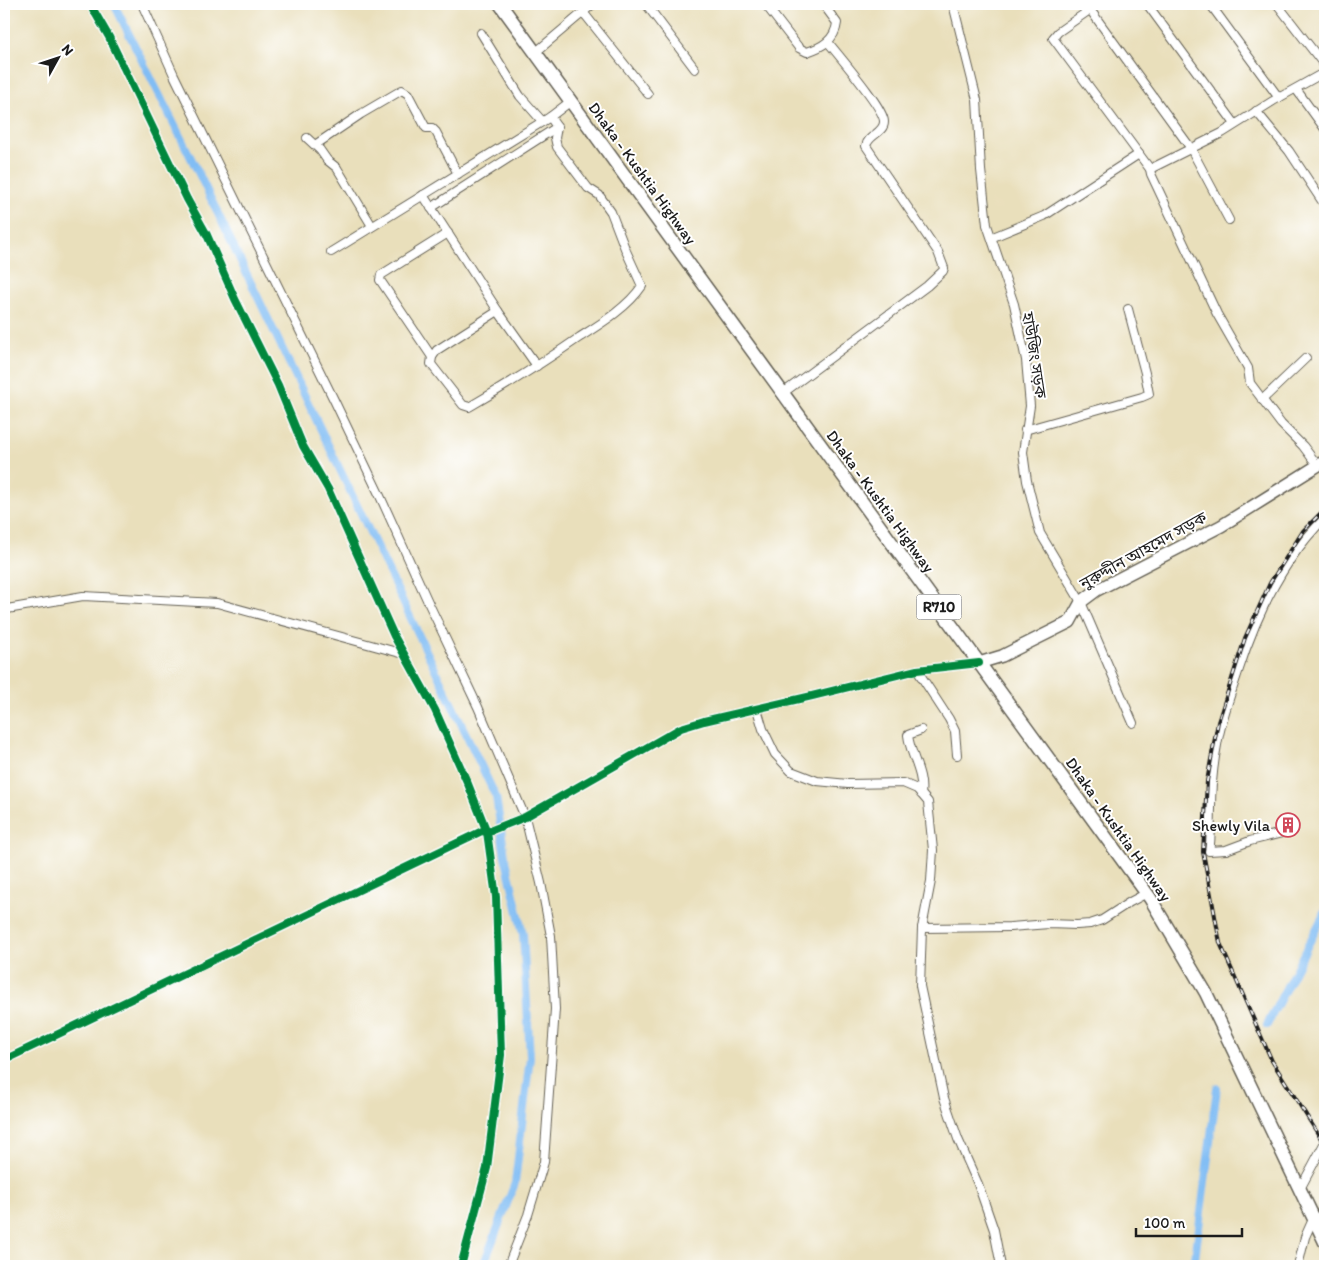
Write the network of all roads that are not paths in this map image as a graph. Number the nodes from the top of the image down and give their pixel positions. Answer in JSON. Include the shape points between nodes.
{"nodes":[{"id":1,"x":90,"y":4,"type":"edge"},
{"id":2,"x":142,"y":4,"type":"edge"},
{"id":3,"x":500,"y":4,"type":"edge"},
{"id":4,"x":593,"y":4,"type":"edge"},
{"id":5,"x":646,"y":4,"type":"edge"},
{"id":6,"x":765,"y":4,"type":"edge"},
{"id":7,"x":823,"y":4,"type":"edge"},
{"id":8,"x":953,"y":4,"type":"edge"},
{"id":9,"x":1147,"y":4,"type":"edge"},
{"id":10,"x":1210,"y":4,"type":"edge"},
{"id":11,"x":1277,"y":4,"type":"edge"},
{"id":12,"x":1088,"y":7,"type":"edge"},
{"id":13,"x":583,"y":12,"type":"junction"},
{"id":14,"x":481,"y":33,"type":"dead end"},
{"id":15,"x":828,"y":42,"type":"junction"},
{"id":16,"x":536,"y":52,"type":"junction"},
{"id":17,"x":1325,"y":66,"type":"edge"},
{"id":18,"x":695,"y":69,"type":"dead end"},
{"id":19,"x":1325,"y":72,"type":"edge"},
{"id":20,"x":1296,"y":89,"type":"junction"},
{"id":21,"x":648,"y":94,"type":"dead end"},
{"id":22,"x":1279,"y":98,"type":"junction"},
{"id":23,"x":571,"y":101,"type":"junction"},
{"id":24,"x":1256,"y":111,"type":"junction"},
{"id":25,"x":550,"y":117,"type":"junction"},
{"id":26,"x":542,"y":121,"type":"junction"},
{"id":27,"x":1235,"y":124,"type":"junction"},
{"id":28,"x":557,"y":127,"type":"junction"},
{"id":29,"x":1325,"y":129,"type":"edge"},
{"id":30,"x":307,"y":138,"type":"dead end"},
{"id":31,"x":315,"y":145,"type":"junction"},
{"id":32,"x":1190,"y":147,"type":"junction"},
{"id":33,"x":1138,"y":154,"type":"junction"},
{"id":34,"x":1150,"y":169,"type":"junction"},
{"id":35,"x":458,"y":174,"type":"junction"},
{"id":36,"x":423,"y":195,"type":"junction"},
{"id":37,"x":1322,"y":201,"type":"dead end"},
{"id":38,"x":431,"y":208,"type":"junction"},
{"id":39,"x":1229,"y":220,"type":"dead end"},
{"id":40,"x":372,"y":226,"type":"junction"},
{"id":41,"x":448,"y":233,"type":"junction"},
{"id":42,"x":993,"y":237,"type":"junction"},
{"id":43,"x":331,"y":252,"type":"dead end"},
{"id":44,"x":1128,"y":309,"type":"dead end"},
{"id":45,"x":498,"y":310,"type":"junction"},
{"id":46,"x":432,"y":357,"type":"junction"},
{"id":47,"x":1306,"y":358,"type":"dead end"},
{"id":48,"x":537,"y":366,"type":"junction"},
{"id":49,"x":783,"y":392,"type":"junction"},
{"id":50,"x":1262,"y":400,"type":"junction"},
{"id":51,"x":1025,"y":430,"type":"junction"},
{"id":52,"x":1322,"y":464,"type":"edge"},
{"id":53,"x":1325,"y":518,"type":"edge"},
{"id":54,"x":1081,"y":602,"type":"junction"},
{"id":55,"x":4,"y":611,"type":"edge"},
{"id":56,"x":404,"y":654,"type":"junction"},
{"id":57,"x":979,"y":663,"type":"junction"},
{"id":58,"x":917,"y":670,"type":"junction"},
{"id":59,"x":757,"y":709,"type":"junction"},
{"id":60,"x":1133,"y":723,"type":"dead end"},
{"id":61,"x":922,"y":730,"type":"dead end"},
{"id":62,"x":957,"y":755,"type":"dead end"},
{"id":63,"x":921,"y":794,"type":"junction"},
{"id":64,"x":525,"y":817,"type":"junction"},
{"id":65,"x":1290,"y":831,"type":"dead end"},
{"id":66,"x":487,"y":832,"type":"junction"},
{"id":67,"x":1147,"y":893,"type":"junction"},
{"id":68,"x":922,"y":928,"type":"junction"},
{"id":69,"x":4,"y":1060,"type":"edge"},
{"id":70,"x":1325,"y":1136,"type":"edge"},
{"id":71,"x":1300,"y":1189,"type":"junction"},
{"id":72,"x":1314,"y":1217,"type":"junction"},
{"id":73,"x":1325,"y":1242,"type":"edge"},
{"id":74,"x":461,"y":1266,"type":"edge"},
{"id":75,"x":508,"y":1266,"type":"edge"},
{"id":76,"x":1001,"y":1266,"type":"edge"},
{"id":77,"x":1298,"y":1266,"type":"edge"}],
"edges":[{"from":1,"to":56,"type":"street","via":[[207,235],[278,385],[303,446],[328,489]]},
{"from":2,"to":64,"type":"street","via":[[336,402],[478,707]]},
{"from":3,"to":16,"type":"main road","name":"Dhaka - Kushtia Highway","number":"R710"},
{"from":4,"to":13,"type":"street"},
{"from":5,"to":18,"type":"street"},
{"from":6,"to":15,"type":"street","via":[[799,48],[807,52]]},
{"from":7,"to":15,"type":"street","via":[[837,23],[836,32]]},
{"from":8,"to":42,"type":"street","name":"হাউজিং সড়ক","via":[[978,100],[987,225]]},
{"from":9,"to":27,"type":"street"},
{"from":10,"to":22,"type":"street"},
{"from":11,"to":17,"type":"street"},
{"from":12,"to":32,"type":"street"},
{"from":12,"to":33,"type":"street","via":[[1053,38]]},
{"from":13,"to":16,"type":"street"},
{"from":13,"to":21,"type":"street"},
{"from":14,"to":26,"type":"street","via":[[520,96]]},
{"from":15,"to":49,"type":"street","via":[[883,115],[883,127],[869,138],[866,146],[938,252],[944,268],[927,286]]},
{"from":16,"to":23,"type":"main road","name":"Dhaka - Kushtia Highway","number":"R710"},
{"from":19,"to":20,"type":"street"},
{"from":20,"to":22,"type":"street"},
{"from":20,"to":29,"type":"street"},
{"from":22,"to":24,"type":"street"},
{"from":23,"to":25,"type":"street"},
{"from":23,"to":49,"type":"main road","name":"Dhaka - Kushtia Highway","number":"R710"},
{"from":24,"to":27,"type":"street"},
{"from":24,"to":37,"type":"street"},
{"from":25,"to":26,"type":"street"},
{"from":25,"to":28,"type":"street"},
{"from":26,"to":35,"type":"street"},
{"from":27,"to":32,"type":"street"},
{"from":28,"to":38,"type":"street"},
{"from":28,"to":48,"type":"street","via":[[554,138],[557,147],[611,212],[642,286],[636,296]]},
{"from":30,"to":31,"type":"street"},
{"from":31,"to":35,"type":"street","via":[[402,90],[408,94],[426,128],[436,132]]},
{"from":31,"to":40,"type":"street","via":[[337,168]]},
{"from":32,"to":34,"type":"street"},
{"from":32,"to":39,"type":"street"},
{"from":33,"to":34,"type":"street"},
{"from":33,"to":42,"type":"street","via":[[1044,216]]},
{"from":34,"to":50,"type":"street","via":[[1217,314],[1248,368],[1250,383]]},
{"from":35,"to":36,"type":"street"},
{"from":36,"to":38,"type":"street"},
{"from":36,"to":40,"type":"street"},
{"from":38,"to":41,"type":"street"},
{"from":40,"to":43,"type":"street"},
{"from":41,"to":45,"type":"street"},
{"from":41,"to":46,"type":"street","via":[[381,276],[380,280]]},
{"from":42,"to":51,"type":"street","name":"হাউজিং সড়ক","via":[[1014,304],[1026,360],[1030,406]]},
{"from":44,"to":51,"type":"street","via":[[1149,394]]},
{"from":45,"to":46,"type":"street","via":[[437,350]]},
{"from":45,"to":48,"type":"street"},
{"from":46,"to":48,"type":"street","via":[[431,364],[463,405],[469,407]]},
{"from":47,"to":50,"type":"street"},
{"from":49,"to":57,"type":"main road","name":"Dhaka - Kushtia Highway","number":"R710"},
{"from":50,"to":52,"type":"street","via":[[1281,424]]},
{"from":51,"to":54,"type":"street","name":"হাউজিং সড়ক","via":[[1023,452],[1027,481],[1040,533]]},
{"from":52,"to":54,"type":"main road","name":"নুরুদ্দীন আহমেদ সড়ক","via":[[1221,526],[1097,590]]},
{"from":53,"to":65,"type":"street","via":[[1286,565],[1244,653],[1217,744],[1209,851],[1226,850]]},
{"from":54,"to":57,"type":"main road","name":"নুরুদ্দীন আহমেদ সড়ক","via":[[1070,622],[1002,656]]},
{"from":54,"to":60,"type":"street","name":"হাউজিং সড়ক"},
{"from":55,"to":56,"type":"street","via":[[83,596],[217,603]]},
{"from":56,"to":66,"type":"street","via":[[453,748]]},
{"from":57,"to":58,"type":"street"},
{"from":57,"to":67,"type":"main road","name":"Dhaka - Kushtia Highway","number":"R710"},
{"from":58,"to":59,"type":"street"},
{"from":58,"to":62,"type":"street","via":[[952,725]]},
{"from":59,"to":63,"type":"street","via":[[775,754],[791,771],[817,781],[903,783]]},
{"from":59,"to":64,"type":"street","via":[[681,728]]},
{"from":61,"to":63,"type":"street","via":[[908,735],[918,765]]},
{"from":63,"to":68,"type":"street","via":[[928,802],[933,850]]},
{"from":64,"to":66,"type":"street"},
{"from":64,"to":75,"type":"street","via":[[551,936],[556,1009],[544,1162]]},
{"from":66,"to":69,"type":"street"},
{"from":66,"to":74,"type":"street","via":[[496,897],[501,1055],[487,1168]]},
{"from":67,"to":68,"type":"street","via":[[1090,924]]},
{"from":67,"to":71,"type":"main road","name":"Dhaka - Kushtia Highway","number":"R710","via":[[1206,993]]},
{"from":68,"to":76,"type":"street","via":[[920,986],[944,1098],[991,1221]]},
{"from":70,"to":71,"type":"street","via":[[1324,1144]]},
{"from":71,"to":72,"type":"main road","name":"Dhaka - Kushtia Highway","number":"R710"},
{"from":72,"to":73,"type":"main road","name":"Dhaka - Kushtia Highway","number":"R710"},
{"from":72,"to":77,"type":"street"}]}
